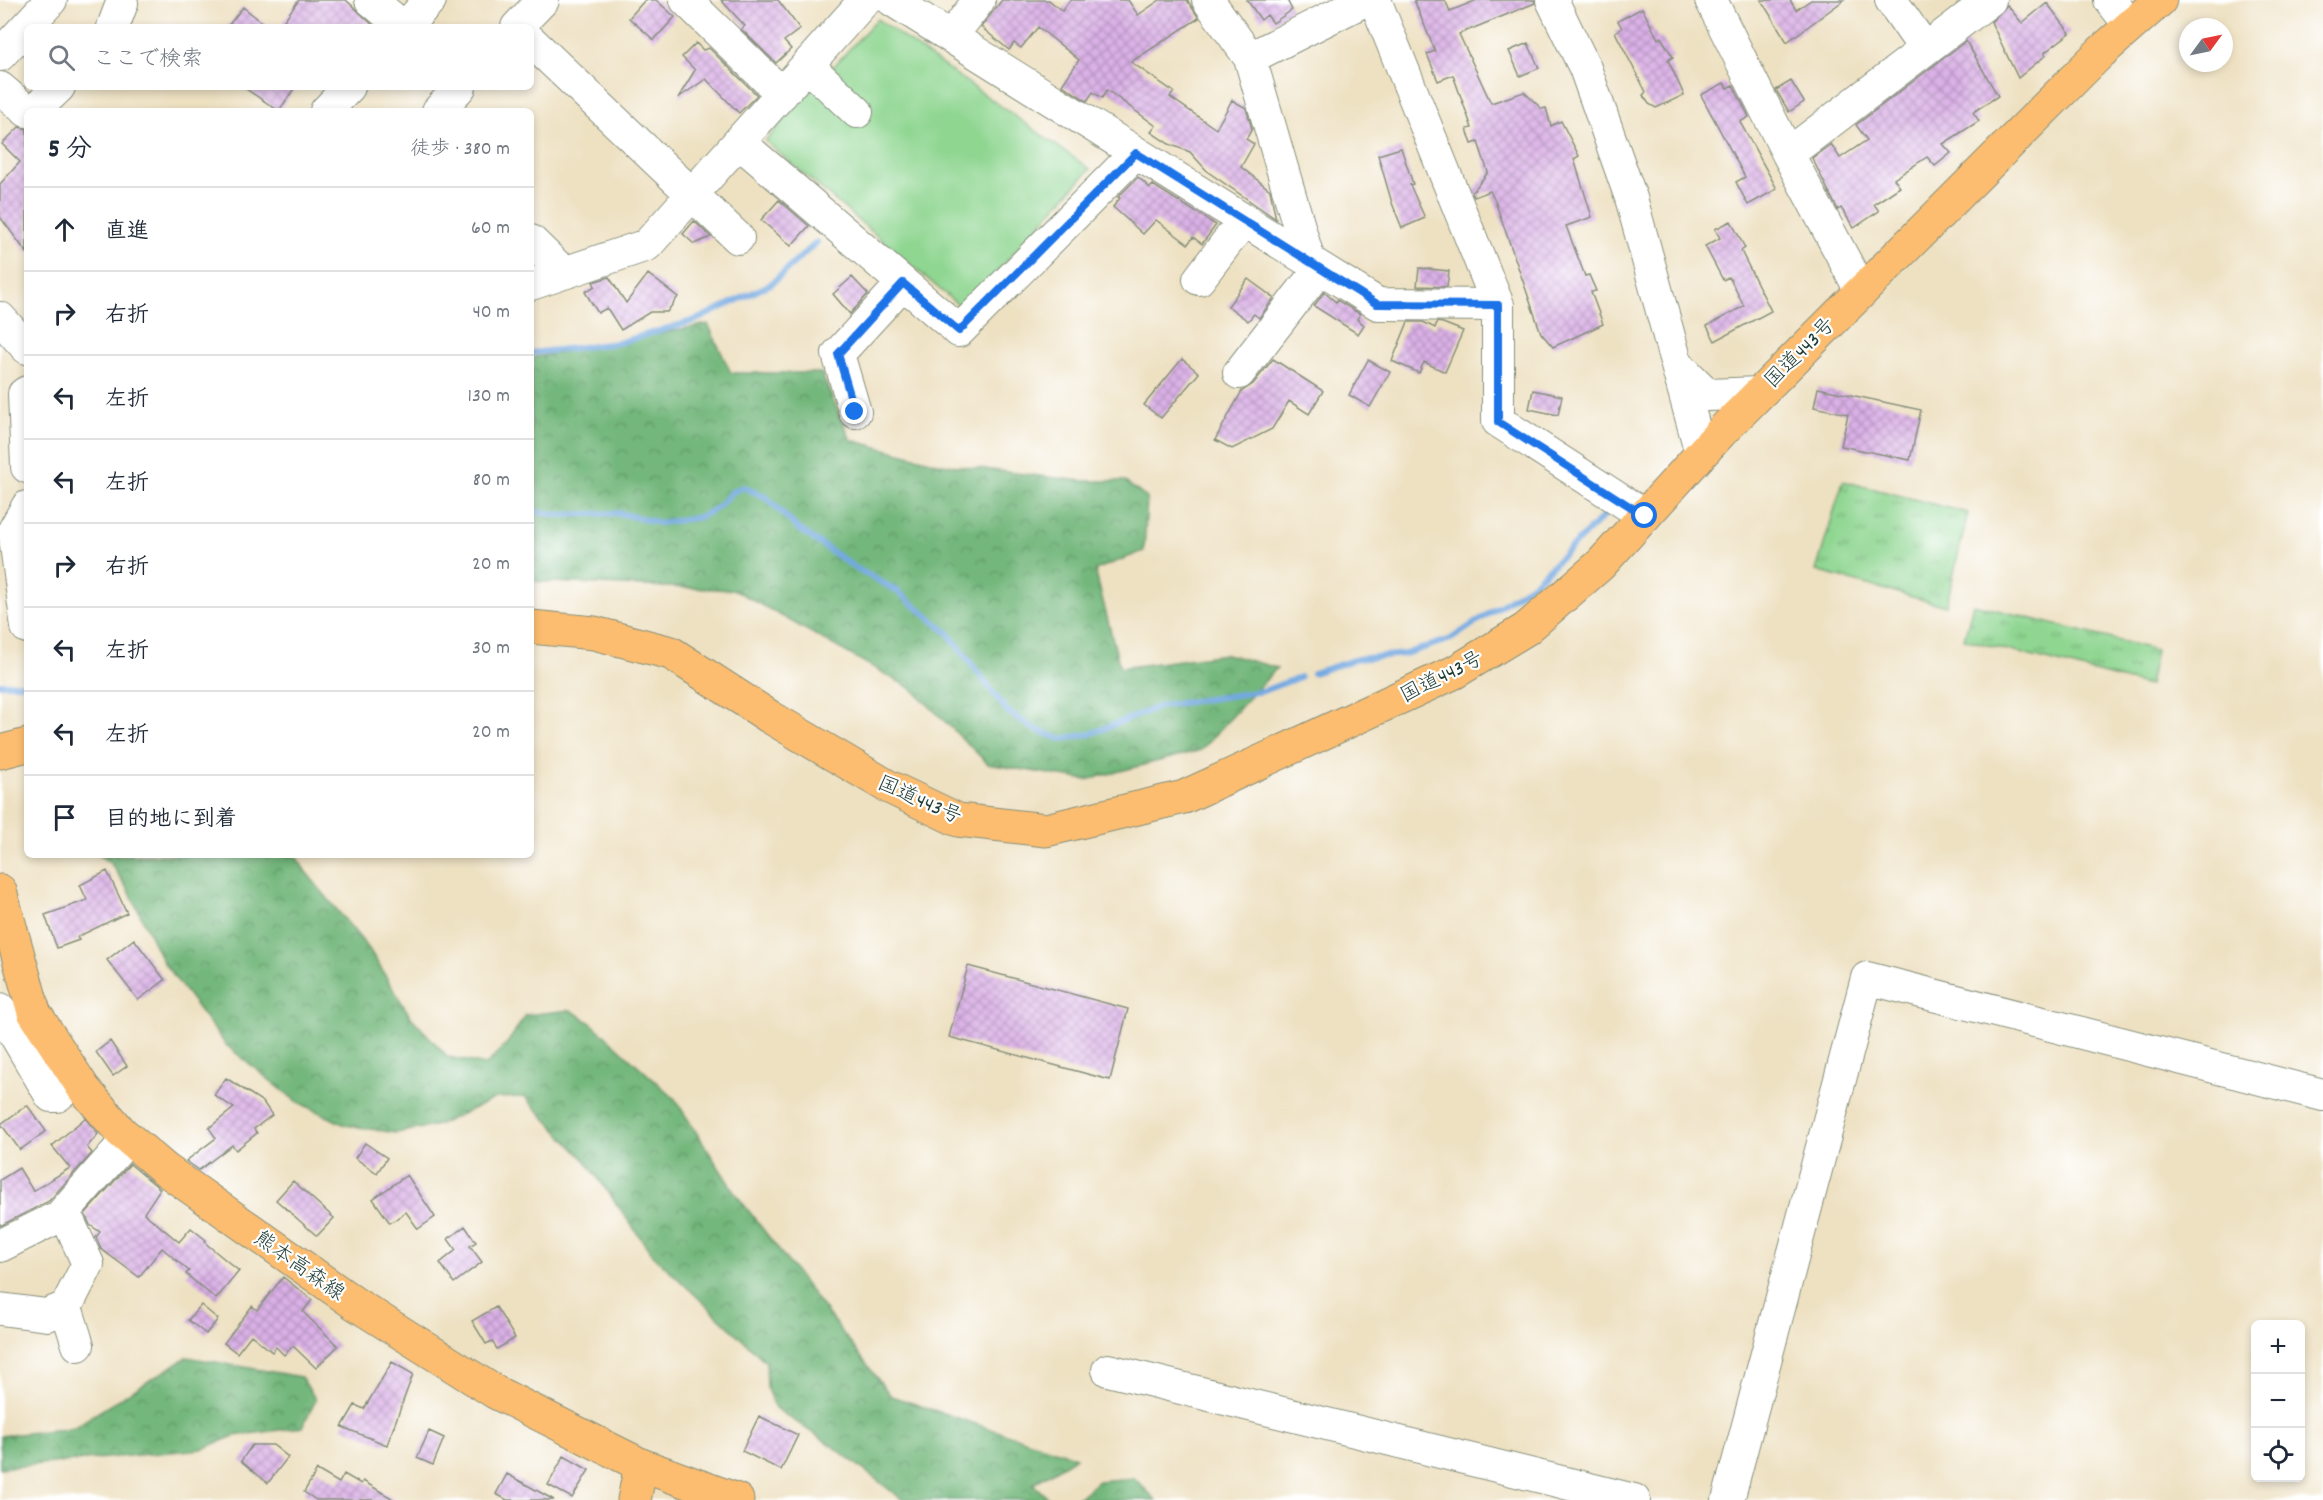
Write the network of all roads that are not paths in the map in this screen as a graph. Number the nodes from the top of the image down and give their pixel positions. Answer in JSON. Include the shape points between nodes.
{"nodes":[{"id":1,"x":51,"y":0,"type":"edge"},
{"id":2,"x":371,"y":0,"type":"edge"},
{"id":3,"x":430,"y":0,"type":"edge"},
{"id":4,"x":543,"y":0,"type":"edge"},
{"id":5,"x":686,"y":0,"type":"edge"},
{"id":6,"x":866,"y":0,"type":"edge"},
{"id":7,"x":892,"y":0,"type":"edge"},
{"id":8,"x":979,"y":0,"type":"edge"},
{"id":9,"x":1208,"y":0,"type":"edge"},
{"id":10,"x":1365,"y":0,"type":"edge"},
{"id":11,"x":1375,"y":0,"type":"edge"},
{"id":12,"x":1552,"y":0,"type":"edge"},
{"id":13,"x":1711,"y":0,"type":"edge"},
{"id":14,"x":1891,"y":0,"type":"edge"},
{"id":15,"x":1990,"y":0,"type":"edge"},
{"id":16,"x":2160,"y":0,"type":"edge"},
{"id":17,"x":2120,"y":12,"type":"edge"},
{"id":18,"x":29,"y":24,"type":"edge"},
{"id":19,"x":400,"y":24,"type":"edge"},
{"id":20,"x":407,"y":24,"type":"edge"},
{"id":21,"x":520,"y":24,"type":"edge"},
{"id":22,"x":24,"y":29,"type":"edge"},
{"id":23,"x":951,"y":37,"type":"junction"},
{"id":24,"x":534,"y":44,"type":"edge"},
{"id":25,"x":1925,"y":49,"type":"junction"},
{"id":26,"x":0,"y":55,"type":"edge"},
{"id":27,"x":1250,"y":58,"type":"junction"},
{"id":28,"x":807,"y":65,"type":"junction"},
{"id":29,"x":0,"y":88,"type":"edge"},
{"id":30,"x":56,"y":90,"type":"edge"},
{"id":31,"x":346,"y":90,"type":"edge"},
{"id":32,"x":457,"y":90,"type":"edge"},
{"id":33,"x":782,"y":94,"type":"junction"},
{"id":34,"x":24,"y":108,"type":"edge"},
{"id":35,"x":37,"y":108,"type":"edge"},
{"id":36,"x":329,"y":108,"type":"edge"},
{"id":37,"x":441,"y":108,"type":"edge"},
{"id":38,"x":857,"y":112,"type":"dead end"},
{"id":39,"x":739,"y":142,"type":"junction"},
{"id":40,"x":1136,"y":153,"type":"junction"},
{"id":41,"x":1788,"y":154,"type":"junction"},
{"id":42,"x":691,"y":195,"type":"junction"},
{"id":43,"x":1244,"y":220,"type":"junction"},
{"id":44,"x":738,"y":238,"type":"dead end"},
{"id":45,"x":534,"y":243,"type":"edge"},
{"id":46,"x":1314,"y":264,"type":"junction"},
{"id":47,"x":564,"y":273,"type":"junction"},
{"id":48,"x":1199,"y":279,"type":"dead end"},
{"id":49,"x":534,"y":283,"type":"edge"},
{"id":50,"x":903,"y":283,"type":"junction"},
{"id":51,"x":1861,"y":291,"type":"junction"},
{"id":52,"x":1498,"y":305,"type":"junction"},
{"id":53,"x":0,"y":318,"type":"edge"},
{"id":54,"x":24,"y":345,"type":"edge"},
{"id":55,"x":1677,"y":365,"type":"junction"},
{"id":56,"x":1239,"y":373,"type":"dead end"},
{"id":57,"x":1759,"y":393,"type":"junction"},
{"id":58,"x":17,"y":398,"type":"edge"},
{"id":59,"x":855,"y":412,"type":"dead end"},
{"id":60,"x":24,"y":446,"type":"edge"},
{"id":61,"x":1701,"y":453,"type":"junction"},
{"id":62,"x":1645,"y":516,"type":"junction"},
{"id":63,"x":18,"y":518,"type":"edge"},
{"id":64,"x":24,"y":591,"type":"edge"},
{"id":65,"x":534,"y":627,"type":"edge"},
{"id":66,"x":24,"y":746,"type":"edge"},
{"id":67,"x":0,"y":752,"type":"edge"},
{"id":68,"x":0,"y":891,"type":"edge"},
{"id":69,"x":0,"y":1009,"type":"edge"},
{"id":70,"x":78,"y":1080,"type":"junction"},
{"id":71,"x":2323,"y":1095,"type":"edge"},
{"id":72,"x":128,"y":1139,"type":"junction"},
{"id":73,"x":60,"y":1215,"type":"junction"},
{"id":74,"x":0,"y":1246,"type":"edge"},
{"id":75,"x":66,"y":1307,"type":"junction"},
{"id":76,"x":0,"y":1308,"type":"edge"},
{"id":77,"x":78,"y":1345,"type":"dead end"},
{"id":78,"x":1108,"y":1370,"type":"dead end"},
{"id":79,"x":641,"y":1464,"type":"junction"},
{"id":80,"x":634,"y":1500,"type":"edge"},
{"id":81,"x":737,"y":1500,"type":"edge"},
{"id":82,"x":1634,"y":1500,"type":"edge"},
{"id":83,"x":1728,"y":1500,"type":"edge"}],
"edges":[{"from":1,"to":18,"type":"street"},
{"from":2,"to":19,"type":"street"},
{"from":3,"to":20,"type":"street"},
{"from":4,"to":21,"type":"street"},
{"from":5,"to":33,"type":"street"},
{"from":6,"to":28,"type":"street"},
{"from":7,"to":23,"type":"street"},
{"from":8,"to":23,"type":"street"},
{"from":9,"to":27,"type":"street"},
{"from":10,"to":27,"type":"street"},
{"from":11,"to":52,"type":"street"},
{"from":12,"to":55,"type":"street","via":[[1585,68],[1631,198]]},
{"from":13,"to":41,"type":"street"},
{"from":14,"to":25,"type":"street"},
{"from":15,"to":25,"type":"street"},
{"from":16,"to":17,"type":"main road","name":"国道443号"},
{"from":17,"to":51,"type":"main road","name":"国道443号"},
{"from":22,"to":26,"type":"street"},
{"from":23,"to":40,"type":"street"},
{"from":24,"to":42,"type":"street"},
{"from":25,"to":41,"type":"street"},
{"from":27,"to":46,"type":"street"},
{"from":28,"to":33,"type":"street"},
{"from":28,"to":38,"type":"street"},
{"from":29,"to":34,"type":"street"},
{"from":30,"to":35,"type":"street"},
{"from":31,"to":36,"type":"street"},
{"from":32,"to":37,"type":"street"},
{"from":33,"to":39,"type":"street"},
{"from":39,"to":42,"type":"street"},
{"from":39,"to":50,"type":"street"},
{"from":40,"to":43,"type":"street"},
{"from":40,"to":50,"type":"street","via":[[959,331]]},
{"from":41,"to":51,"type":"street"},
{"from":42,"to":44,"type":"street"},
{"from":42,"to":47,"type":"street","via":[[647,245]]},
{"from":43,"to":46,"type":"street"},
{"from":43,"to":48,"type":"street"},
{"from":45,"to":47,"type":"street"},
{"from":46,"to":52,"type":"street","via":[[1377,304]]},
{"from":46,"to":56,"type":"street"},
{"from":47,"to":49,"type":"street"},
{"from":50,"to":59,"type":"street","via":[[838,354]]},
{"from":51,"to":57,"type":"main road","name":"国道443号"},
{"from":52,"to":62,"type":"street","via":[[1498,422]]},
{"from":53,"to":54,"type":"street"},
{"from":55,"to":57,"type":"street","via":[[1708,395]]},
{"from":55,"to":61,"type":"street"},
{"from":57,"to":61,"type":"main road","name":"国道443号"},
{"from":58,"to":60,"type":"street"},
{"from":61,"to":62,"type":"main road","name":"国道443号"},
{"from":62,"to":65,"type":"main road","name":"国道443号","via":[[1600,565],[1526,630],[1455,672],[1184,797],[1046,830],[958,820],[886,786],[671,652],[594,633]]},
{"from":63,"to":64,"type":"street"},
{"from":66,"to":67,"type":"main road"},
{"from":68,"to":70,"type":"main road","name":"熊本高森線","via":[[34,1012]]},
{"from":69,"to":70,"type":"street","via":[[51,1096],[57,1096]]},
{"from":70,"to":72,"type":"main road","name":"熊本高森線"},
{"from":71,"to":83,"type":"street","via":[[1867,978]]},
{"from":72,"to":73,"type":"street"},
{"from":72,"to":79,"type":"main road","name":"熊本高森線","via":[[363,1309],[495,1392]]},
{"from":73,"to":74,"type":"street"},
{"from":73,"to":75,"type":"street","via":[[69,1222],[88,1264]]},
{"from":75,"to":76,"type":"street","via":[[47,1315]]},
{"from":75,"to":77,"type":"street"},
{"from":78,"to":82,"type":"street"},
{"from":79,"to":80,"type":"main road"},
{"from":79,"to":81,"type":"main road","name":"熊本高森線"}]}
